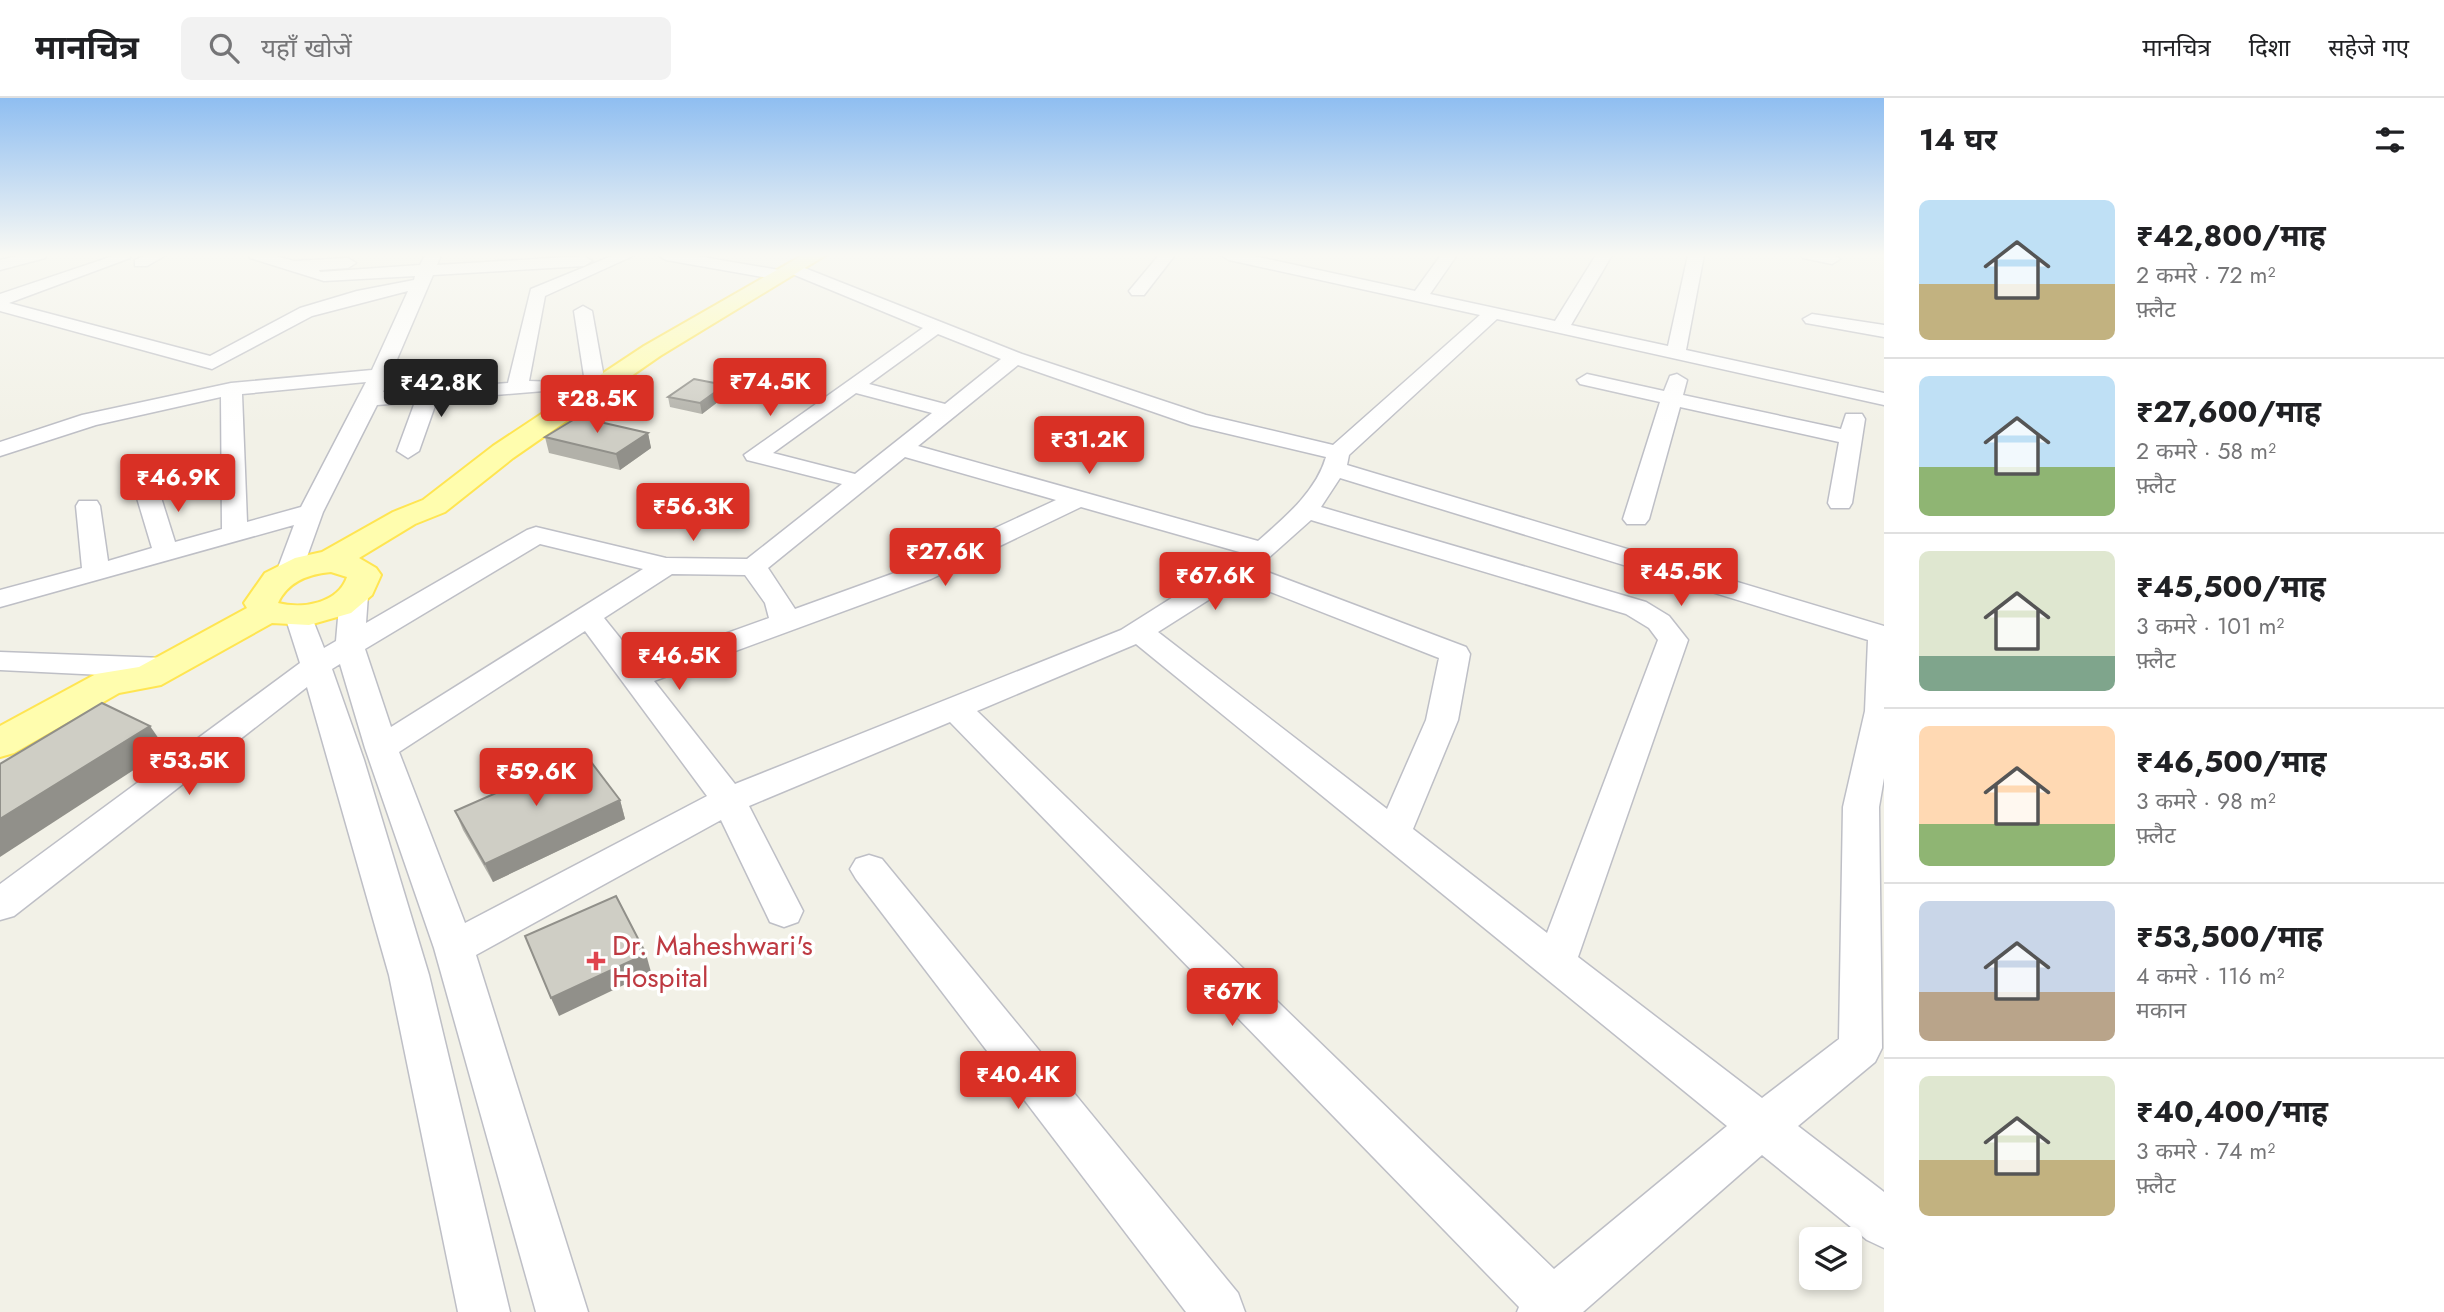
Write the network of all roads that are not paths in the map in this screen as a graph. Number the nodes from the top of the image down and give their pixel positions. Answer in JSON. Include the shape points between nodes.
{"nodes":[{"id":1,"x":583,"y":311,"type":"dead end"},
{"id":2,"x":21,"y":312,"type":"edge"},
{"id":3,"x":29,"y":312,"type":"edge"},
{"id":4,"x":307,"y":312,"type":"edge"},
{"id":5,"x":406,"y":312,"type":"edge"},
{"id":6,"x":533,"y":312,"type":"edge"},
{"id":7,"x":717,"y":312,"type":"edge"},
{"id":8,"x":895,"y":312,"type":"edge"},
{"id":9,"x":1487,"y":312,"type":"edge"},
{"id":10,"x":1570,"y":312,"type":"edge"},
{"id":11,"x":1687,"y":312,"type":"edge"},
{"id":12,"x":26,"y":313,"type":"junction"},
{"id":13,"x":1493,"y":313,"type":"junction"},
{"id":14,"x":1812,"y":319,"type":"dead end"},
{"id":15,"x":0,"y":323,"type":"edge"},
{"id":16,"x":936,"y":327,"type":"junction"},
{"id":17,"x":1560,"y":328,"type":"junction"},
{"id":18,"x":1884,"y":331,"type":"edge"},
{"id":19,"x":1681,"y":354,"type":"junction"},
{"id":20,"x":1015,"y":358,"type":"junction"},
{"id":21,"x":212,"y":363,"type":"junction"},
{"id":22,"x":436,"y":373,"type":"dead end"},
{"id":23,"x":378,"y":375,"type":"junction"},
{"id":24,"x":1587,"y":380,"type":"dead end"},
{"id":25,"x":549,"y":386,"type":"dead end"},
{"id":26,"x":852,"y":386,"type":"junction"},
{"id":27,"x":517,"y":388,"type":"junction"},
{"id":28,"x":231,"y":389,"type":"junction"},
{"id":29,"x":596,"y":389,"type":"junction"},
{"id":30,"x":1859,"y":394,"type":"junction"},
{"id":31,"x":427,"y":395,"type":"junction"},
{"id":32,"x":1672,"y":398,"type":"junction"},
{"id":33,"x":369,"y":399,"type":"junction"},
{"id":34,"x":1884,"y":399,"type":"edge"},
{"id":35,"x":145,"y":407,"type":"junction"},
{"id":36,"x":948,"y":411,"type":"junction"},
{"id":37,"x":1851,"y":438,"type":"junction"},
{"id":38,"x":0,"y":449,"type":"edge"},
{"id":39,"x":902,"y":449,"type":"junction"},
{"id":40,"x":408,"y":451,"type":"dead end"},
{"id":41,"x":1336,"y":461,"type":"junction"},
{"id":42,"x":860,"y":482,"type":"junction"},
{"id":43,"x":146,"y":488,"type":"dead end"},
{"id":44,"x":1081,"y":498,"type":"junction"},
{"id":45,"x":1840,"y":503,"type":"dead end"},
{"id":46,"x":88,"y":506,"type":"dead end"},
{"id":47,"x":434,"y":506,"type":"junction"},
{"id":48,"x":1306,"y":511,"type":"junction"},
{"id":49,"x":311,"y":512,"type":"junction"},
{"id":50,"x":1636,"y":519,"type":"dead end"},
{"id":51,"x":235,"y":534,"type":"junction"},
{"id":52,"x":1263,"y":551,"type":"junction"},
{"id":53,"x":166,"y":553,"type":"junction"},
{"id":54,"x":327,"y":563,"type":"junction"},
{"id":55,"x":666,"y":566,"type":"junction"},
{"id":56,"x":752,"y":567,"type":"junction"},
{"id":57,"x":1238,"y":570,"type":"junction"},
{"id":58,"x":96,"y":572,"type":"junction"},
{"id":59,"x":289,"y":573,"type":"junction"},
{"id":60,"x":359,"y":585,"type":"junction"},
{"id":61,"x":0,"y":598,"type":"edge"},
{"id":62,"x":283,"y":614,"type":"junction"},
{"id":63,"x":588,"y":616,"type":"junction"},
{"id":64,"x":785,"y":622,"type":"junction"},
{"id":65,"x":1138,"y":631,"type":"junction"},
{"id":66,"x":1884,"y":635,"type":"edge"},
{"id":67,"x":332,"y":657,"type":"junction"},
{"id":68,"x":0,"y":660,"type":"edge"},
{"id":69,"x":156,"y":672,"type":"junction"},
{"id":70,"x":634,"y":677,"type":"junction"},
{"id":71,"x":955,"y":708,"type":"junction"},
{"id":72,"x":1883,"y":711,"type":"edge"},
{"id":73,"x":0,"y":743,"type":"edge"},
{"id":74,"x":381,"y":748,"type":"junction"},
{"id":75,"x":0,"y":777,"type":"edge"},
{"id":76,"x":729,"y":800,"type":"junction"},
{"id":77,"x":1872,"y":811,"type":"edge"},
{"id":78,"x":1394,"y":833,"type":"junction"},
{"id":79,"x":869,"y":869,"type":"dead end"},
{"id":80,"x":0,"y":905,"type":"edge"},
{"id":81,"x":784,"y":911,"type":"dead end"},
{"id":82,"x":454,"y":948,"type":"junction"},
{"id":83,"x":1556,"y":963,"type":"junction"},
{"id":84,"x":1762,"y":1126,"type":"junction"},
{"id":85,"x":1884,"y":1223,"type":"edge"},
{"id":86,"x":1548,"y":1308,"type":"edge"},
{"id":87,"x":484,"y":1312,"type":"edge"},
{"id":88,"x":562,"y":1312,"type":"edge"},
{"id":89,"x":1219,"y":1312,"type":"edge"}],
"edges":[{"from":1,"to":29,"type":"street"},
{"from":2,"to":12,"type":"street"},
{"from":3,"to":12,"type":"street"},
{"from":4,"to":21,"type":"street"},
{"from":5,"to":23,"type":"street"},
{"from":6,"to":27,"type":"street"},
{"from":7,"to":29,"type":"main road"},
{"from":8,"to":16,"type":"street"},
{"from":9,"to":13,"type":"street"},
{"from":10,"to":17,"type":"street"},
{"from":11,"to":19,"type":"street"},
{"from":12,"to":15,"type":"street"},
{"from":12,"to":21,"type":"street"},
{"from":13,"to":17,"type":"street"},
{"from":13,"to":41,"type":"street"},
{"from":14,"to":18,"type":"street"},
{"from":16,"to":20,"type":"street"},
{"from":16,"to":26,"type":"street"},
{"from":17,"to":19,"type":"street"},
{"from":19,"to":30,"type":"street"},
{"from":19,"to":32,"type":"street"},
{"from":20,"to":36,"type":"street"},
{"from":20,"to":41,"type":"street"},
{"from":21,"to":35,"type":"street"},
{"from":22,"to":31,"type":"street"},
{"from":23,"to":28,"type":"street"},
{"from":23,"to":33,"type":"street"},
{"from":24,"to":32,"type":"street"},
{"from":25,"to":27,"type":"street"},
{"from":26,"to":36,"type":"street"},
{"from":26,"to":42,"type":"street","via":[[755,454]]},
{"from":27,"to":31,"type":"street"},
{"from":28,"to":35,"type":"street"},
{"from":28,"to":51,"type":"street"},
{"from":29,"to":47,"type":"main road"},
{"from":30,"to":34,"type":"street"},
{"from":30,"to":37,"type":"street"},
{"from":31,"to":33,"type":"street"},
{"from":31,"to":40,"type":"street"},
{"from":32,"to":37,"type":"street"},
{"from":32,"to":50,"type":"street"},
{"from":33,"to":49,"type":"street"},
{"from":35,"to":38,"type":"street"},
{"from":36,"to":39,"type":"street"},
{"from":37,"to":45,"type":"street"},
{"from":39,"to":42,"type":"street"},
{"from":39,"to":44,"type":"street"},
{"from":41,"to":48,"type":"street"},
{"from":41,"to":66,"type":"street"},
{"from":42,"to":56,"type":"street"},
{"from":43,"to":53,"type":"street"},
{"from":44,"to":52,"type":"street"},
{"from":44,"to":64,"type":"street","via":[[921,573]]},
{"from":46,"to":58,"type":"street"},
{"from":47,"to":54,"type":"main road","via":[[404,518]]},
{"from":47,"to":60,"type":"main road","via":[[425,522]]},
{"from":48,"to":52,"type":"street"},
{"from":48,"to":83,"type":"street","via":[[1636,608],[1659,622],[1673,640]]},
{"from":49,"to":51,"type":"street"},
{"from":49,"to":59,"type":"street"},
{"from":51,"to":53,"type":"street"},
{"from":52,"to":57,"type":"street"},
{"from":53,"to":58,"type":"street"},
{"from":54,"to":59,"type":"main road"},
{"from":54,"to":60,"type":"main road","via":[[358,568]]},
{"from":55,"to":56,"type":"street"},
{"from":55,"to":63,"type":"street"},
{"from":55,"to":67,"type":"street","via":[[536,535]]},
{"from":56,"to":64,"type":"street","via":[[779,603]]},
{"from":57,"to":65,"type":"street"},
{"from":57,"to":78,"type":"street","via":[[1455,654],[1442,720]]},
{"from":58,"to":61,"type":"street"},
{"from":59,"to":62,"type":"main road","via":[[263,592],[261,603]]},
{"from":60,"to":62,"type":"main road","via":[[329,609]]},
{"from":60,"to":67,"type":"street"},
{"from":62,"to":67,"type":"street"},
{"from":62,"to":69,"type":"main road"},
{"from":63,"to":70,"type":"street"},
{"from":63,"to":74,"type":"street"},
{"from":64,"to":70,"type":"street"},
{"from":65,"to":71,"type":"street"},
{"from":65,"to":78,"type":"street"},
{"from":66,"to":72,"type":"street"},
{"from":67,"to":74,"type":"street"},
{"from":67,"to":80,"type":"street"},
{"from":67,"to":87,"type":"street"},
{"from":68,"to":69,"type":"street"},
{"from":69,"to":73,"type":"main road","via":[[109,683]]},
{"from":69,"to":75,"type":"main road","via":[[133,699]]},
{"from":70,"to":76,"type":"street"},
{"from":71,"to":76,"type":"street"},
{"from":71,"to":86,"type":"street"},
{"from":72,"to":77,"type":"street"},
{"from":74,"to":82,"type":"street"},
{"from":76,"to":81,"type":"street"},
{"from":76,"to":82,"type":"street"},
{"from":77,"to":84,"type":"street","via":[[1860,1048]]},
{"from":78,"to":83,"type":"street"},
{"from":79,"to":89,"type":"street"},
{"from":82,"to":88,"type":"street"},
{"from":83,"to":84,"type":"street"},
{"from":84,"to":85,"type":"street"},
{"from":84,"to":86,"type":"street"}]}
